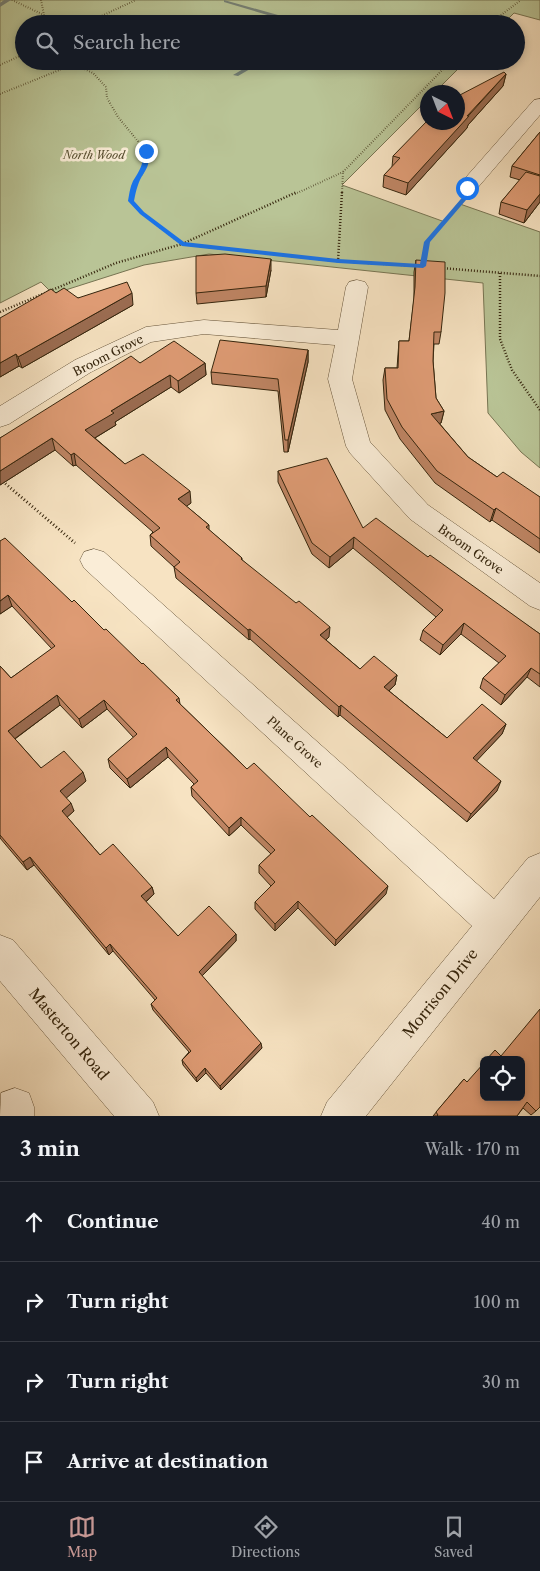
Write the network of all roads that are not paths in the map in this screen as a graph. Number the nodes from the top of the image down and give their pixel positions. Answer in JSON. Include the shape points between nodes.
{"nodes":[{"id":1,"x":540,"y":104,"type":"edge"},
{"id":2,"x":467,"y":188,"type":"road end"},
{"id":3,"x":357,"y":287,"type":"dead end"},
{"id":4,"x":347,"y":338,"type":"junction"},
{"id":5,"x":0,"y":418,"type":"edge"},
{"id":6,"x":94,"y":560,"type":"road end"},
{"id":7,"x":540,"y":598,"type":"edge"},
{"id":8,"x":540,"y":870,"type":"edge"},
{"id":9,"x":496,"y":924,"type":"junction"},
{"id":10,"x":0,"y":953,"type":"edge"},
{"id":11,"x":138,"y":1116,"type":"edge"},
{"id":12,"x":341,"y":1116,"type":"edge"}],
"edges":[{"from":1,"to":2,"type":"street"},
{"from":3,"to":4,"type":"street","name":"Broom Grove"},
{"from":4,"to":5,"type":"street","name":"Broom Grove","via":[[204,327],[146,335],[83,366]]},
{"from":4,"to":7,"type":"street","name":"Broom Grove","via":[[340,378],[360,446],[419,512]]},
{"from":6,"to":9,"type":"street","name":"Plane Grove"},
{"from":8,"to":9,"type":"street","name":"Morrison Drive"},
{"from":9,"to":12,"type":"street","name":"Morrison Drive"},
{"from":10,"to":11,"type":"street","name":"Masterton Road"}]}
